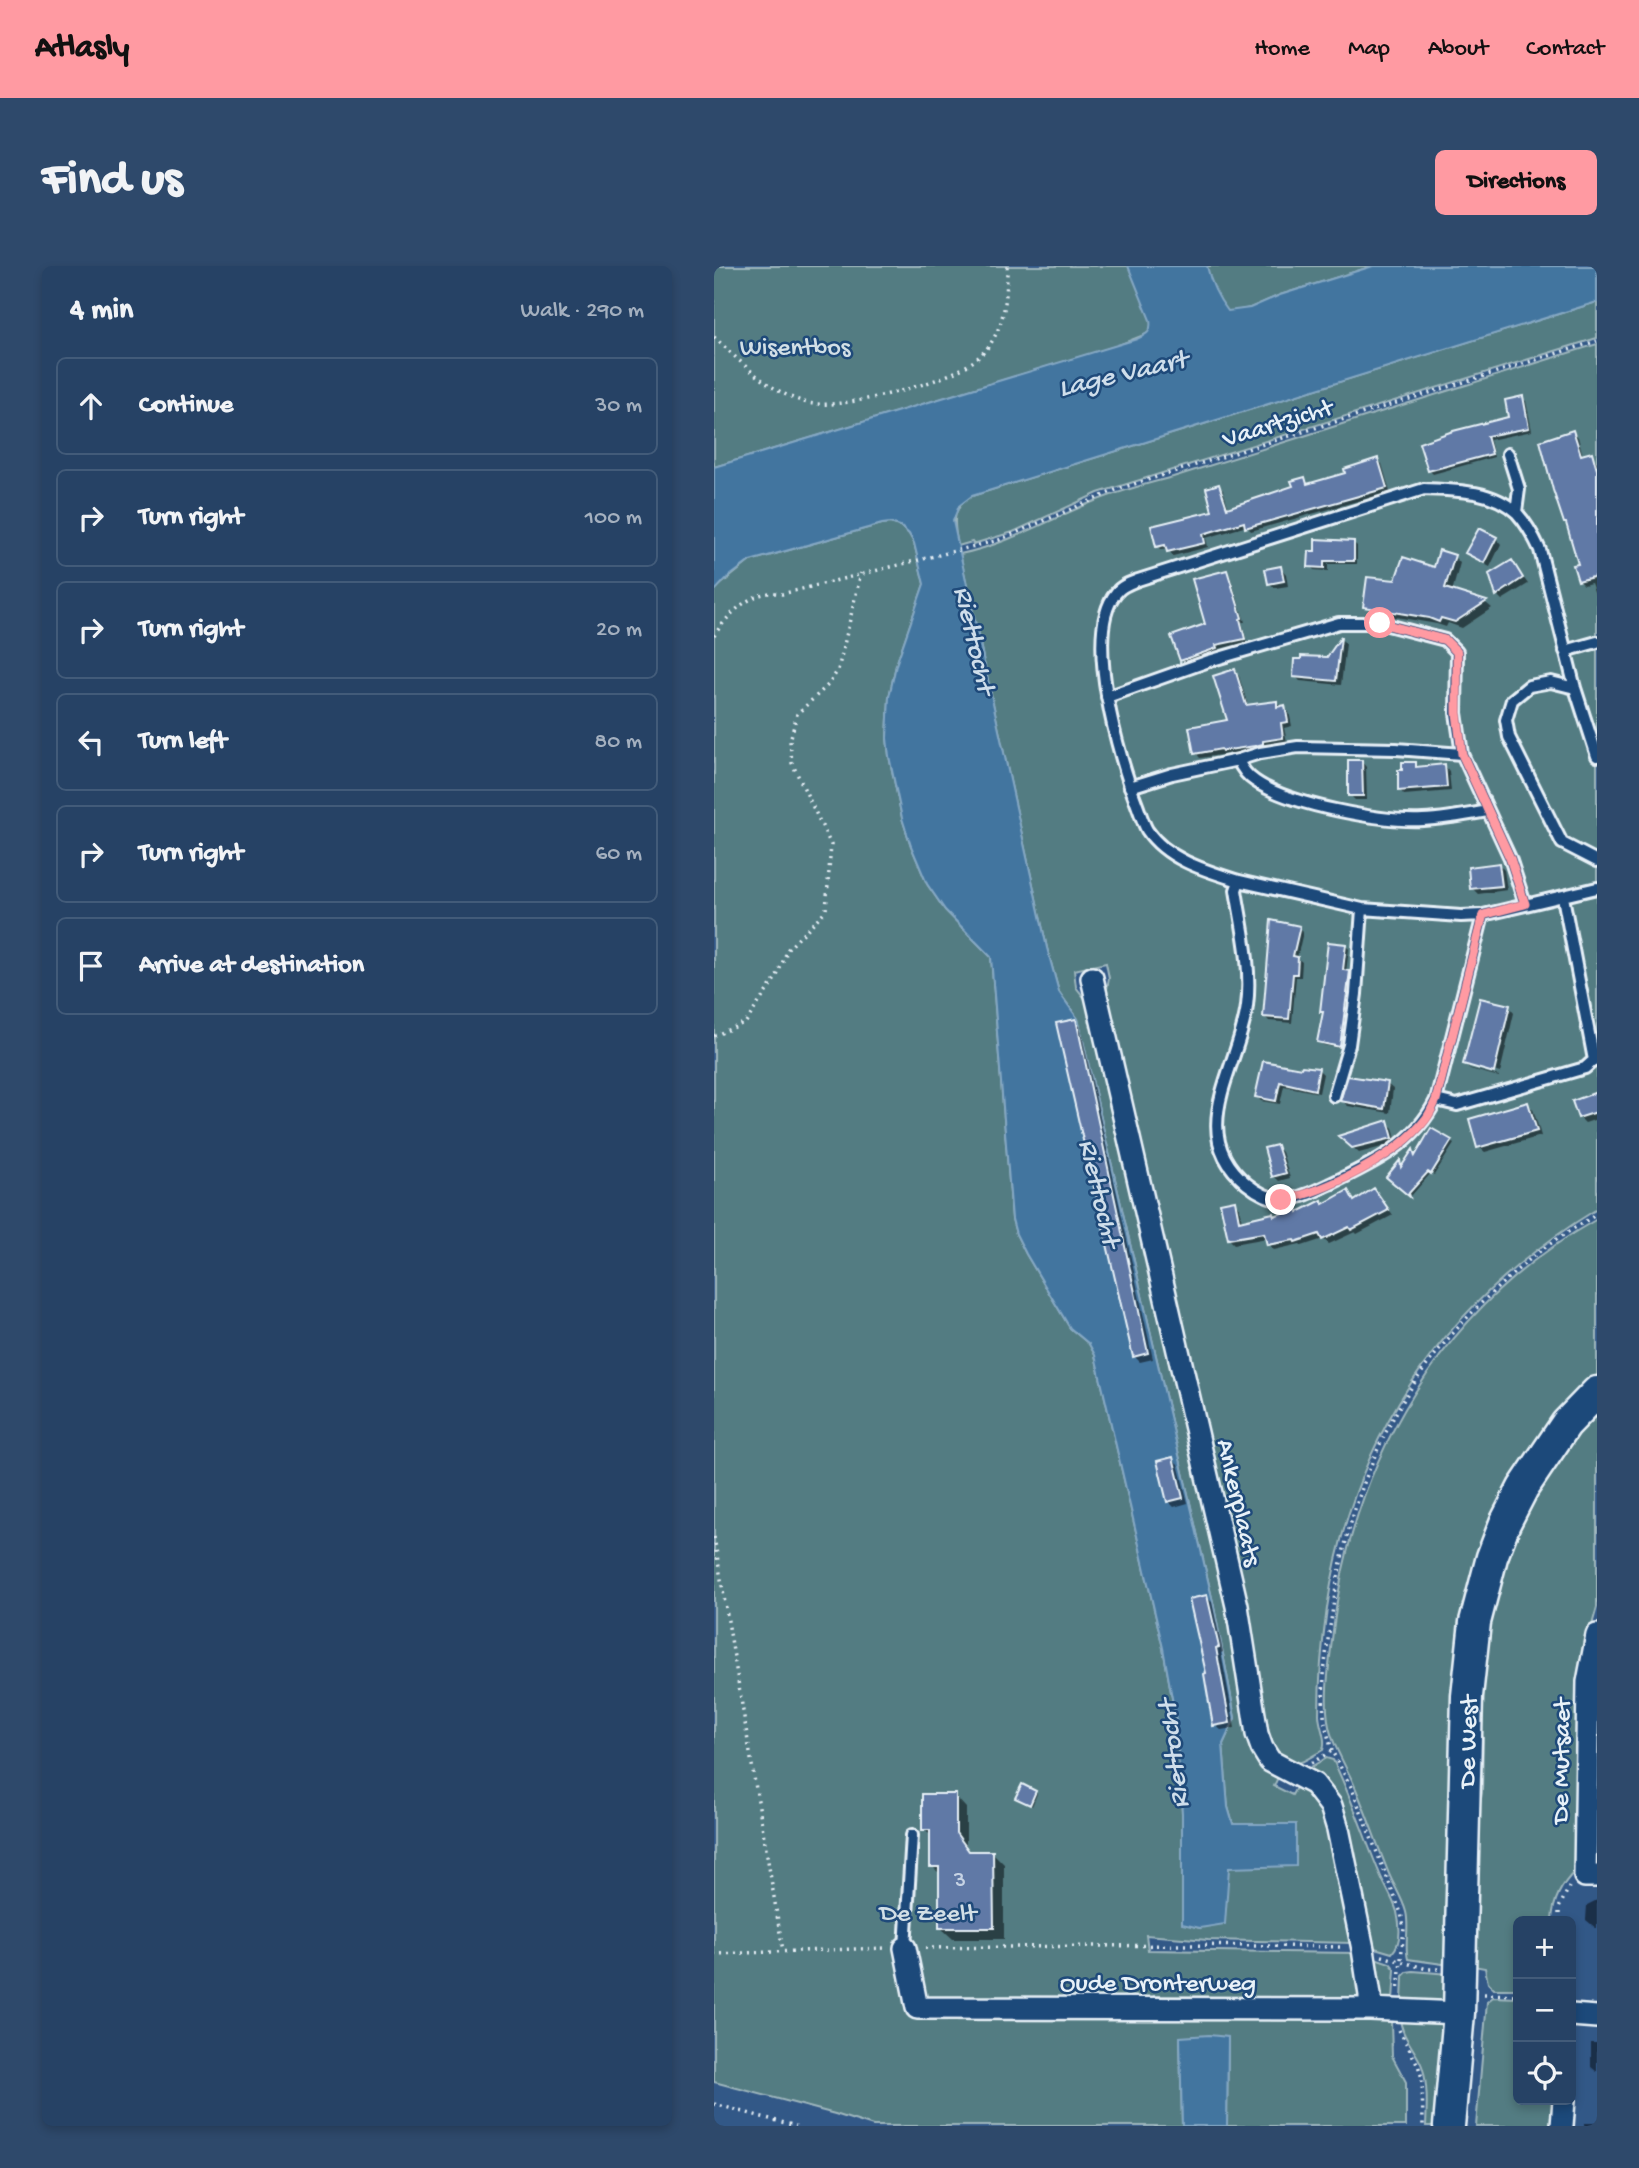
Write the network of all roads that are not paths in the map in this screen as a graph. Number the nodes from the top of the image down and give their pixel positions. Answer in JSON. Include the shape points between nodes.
{"nodes":[{"id":1,"x":1508,"y":454,"type":"dead end"},
{"id":2,"x":1516,"y":512,"type":"junction"},
{"id":3,"x":1597,"y":642,"type":"edge"},
{"id":4,"x":1565,"y":651,"type":"junction"},
{"id":5,"x":1575,"y":688,"type":"junction"},
{"id":6,"x":1107,"y":698,"type":"junction"},
{"id":7,"x":1594,"y":739,"type":"edge"},
{"id":8,"x":1462,"y":754,"type":"junction"},
{"id":9,"x":1597,"y":756,"type":"edge"},
{"id":10,"x":1238,"y":760,"type":"junction"},
{"id":11,"x":1130,"y":787,"type":"junction"},
{"id":12,"x":1488,"y":811,"type":"junction"},
{"id":13,"x":1597,"y":860,"type":"edge"},
{"id":14,"x":1239,"y":881,"type":"junction"},
{"id":15,"x":1597,"y":888,"type":"edge"},
{"id":16,"x":1563,"y":897,"type":"junction"},
{"id":17,"x":1525,"y":904,"type":"junction"},
{"id":18,"x":1362,"y":909,"type":"junction"},
{"id":19,"x":1483,"y":915,"type":"junction"},
{"id":20,"x":1092,"y":978,"type":"dead end"},
{"id":21,"x":1596,"y":1059,"type":"edge"},
{"id":22,"x":1334,"y":1096,"type":"dead end"},
{"id":23,"x":1436,"y":1100,"type":"junction"},
{"id":24,"x":1597,"y":1392,"type":"edge"},
{"id":25,"x":1597,"y":1635,"type":"edge"},
{"id":26,"x":912,"y":1835,"type":"dead end"},
{"id":27,"x":1591,"y":1876,"type":"edge"},
{"id":28,"x":905,"y":1948,"type":"joint"},
{"id":29,"x":1370,"y":2009,"type":"junction"},
{"id":30,"x":1459,"y":2013,"type":"junction"},
{"id":31,"x":1576,"y":2015,"type":"edge"},
{"id":32,"x":1597,"y":2017,"type":"edge"},
{"id":33,"x":1564,"y":2105,"type":"edge"},
{"id":34,"x":1449,"y":2126,"type":"edge"},
{"id":35,"x":1562,"y":2126,"type":"edge"}],
"edges":[{"from":1,"to":2,"type":"lane","via":[[1519,489]]},
{"from":2,"to":4,"type":"lane","via":[[1540,550]]},
{"from":2,"to":6,"type":"lane","via":[[1491,498],[1462,490],[1424,489],[1125,586],[1115,593],[1104,624]]},
{"from":3,"to":4,"type":"lane"},
{"from":4,"to":5,"type":"lane"},
{"from":5,"to":7,"type":"lane"},
{"from":5,"to":13,"type":"lane","via":[[1551,682],[1529,686],[1512,700],[1506,720],[1509,737],[1562,843]]},
{"from":6,"to":8,"type":"lane","via":[[1339,622],[1380,623],[1445,640],[1457,652]]},
{"from":6,"to":11,"type":"lane"},
{"from":7,"to":9,"type":"lane"},
{"from":8,"to":10,"type":"lane","via":[[1298,747]]},
{"from":8,"to":12,"type":"lane"},
{"from":10,"to":11,"type":"lane"},
{"from":10,"to":12,"type":"lane","via":[[1256,782],[1320,807],[1383,819],[1421,820]]},
{"from":11,"to":14,"type":"lane","via":[[1147,829],[1160,845],[1208,871]]},
{"from":12,"to":17,"type":"lane"},
{"from":14,"to":18,"type":"lane"},
{"from":14,"to":23,"type":"lane","via":[[1236,890],[1248,970],[1247,1006],[1216,1116],[1223,1156],[1239,1178],[1271,1199],[1313,1192],[1404,1142],[1427,1118]]},
{"from":15,"to":16,"type":"lane"},
{"from":16,"to":17,"type":"lane"},
{"from":16,"to":21,"type":"lane"},
{"from":17,"to":19,"type":"lane"},
{"from":18,"to":19,"type":"lane"},
{"from":18,"to":22,"type":"lane","via":[[1349,1045]]},
{"from":19,"to":23,"type":"lane"},
{"from":20,"to":29,"type":"street","name":"Ankerplaats","via":[[1237,1606],[1257,1734],[1270,1761],[1314,1784],[1331,1806],[1363,1949]]},
{"from":21,"to":23,"type":"lane","via":[[1585,1068],[1457,1105]]},
{"from":24,"to":30,"type":"main road","name":"De West","via":[[1566,1424],[1523,1488],[1505,1523],[1475,1622],[1467,1696]]},
{"from":25,"to":27,"type":"street","name":"De Mutsaet","via":[[1588,1682]]},
{"from":26,"to":28,"type":"lane"},
{"from":28,"to":29,"type":"street","name":"Oude Dronterweg","via":[[917,2008]]},
{"from":29,"to":30,"type":"street","name":"Oude Dronterweg"},
{"from":30,"to":34,"type":"main road","name":"De West"},
{"from":31,"to":32,"type":"street"},
{"from":33,"to":35,"type":"street"}]}
